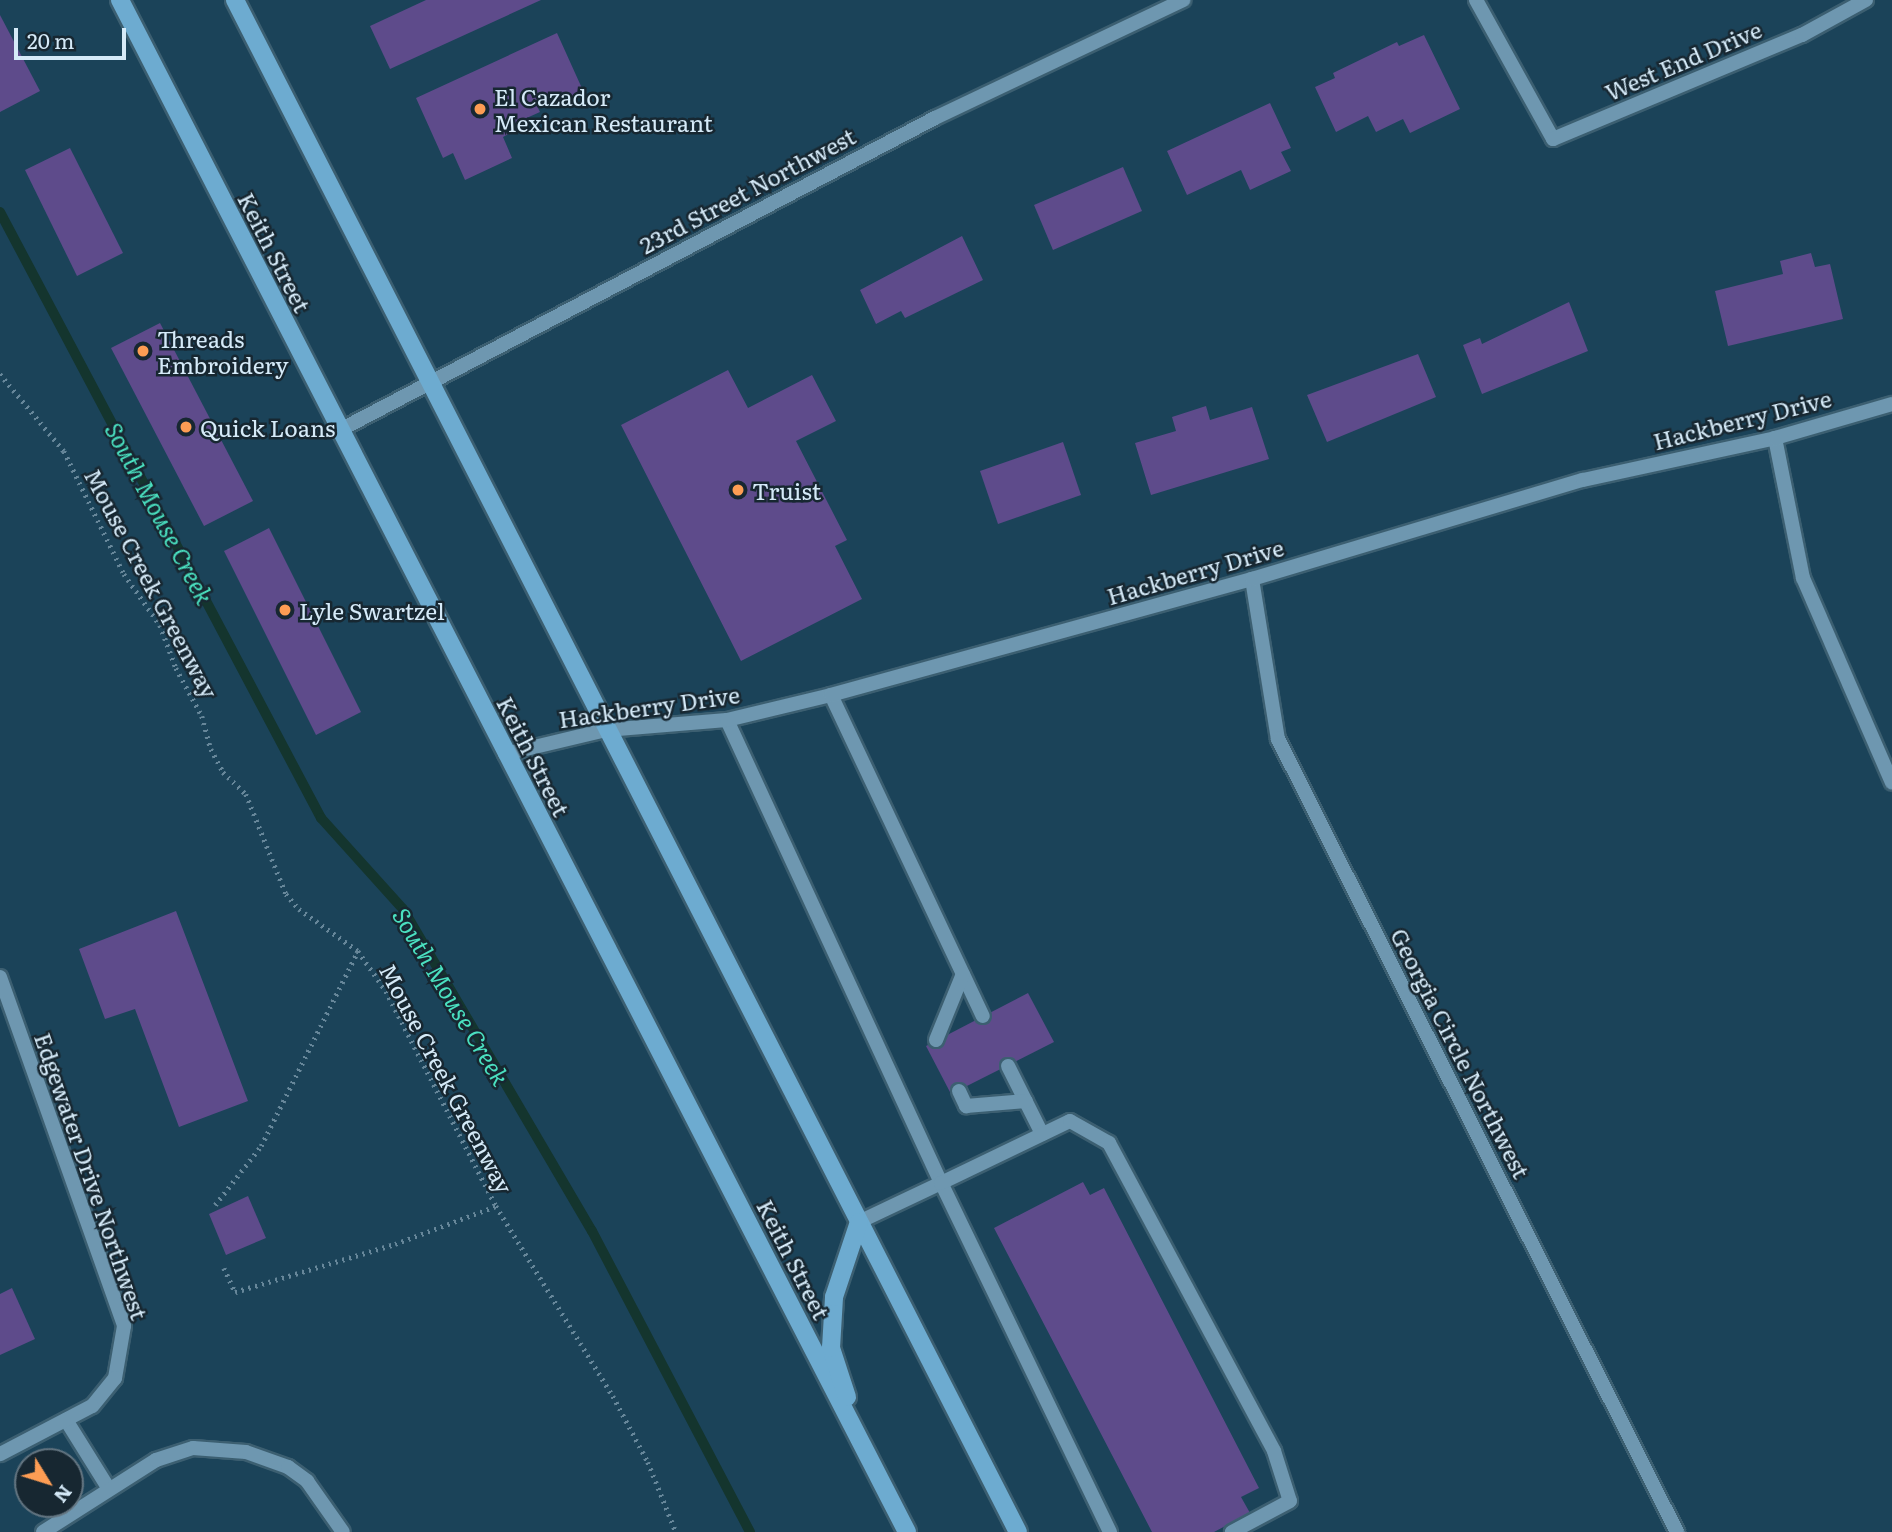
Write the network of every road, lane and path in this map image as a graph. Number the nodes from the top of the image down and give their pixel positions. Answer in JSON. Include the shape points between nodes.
{"nodes":[{"id":1,"x":120,"y":0,"type":"edge"},
{"id":2,"x":235,"y":0,"type":"edge"},
{"id":3,"x":1182,"y":0,"type":"edge"},
{"id":4,"x":1476,"y":0,"type":"edge"},
{"id":5,"x":1866,"y":0,"type":"edge"},
{"id":6,"x":0,"y":374,"type":"edge"},
{"id":7,"x":428,"y":383,"type":"junction"},
{"id":8,"x":1892,"y":404,"type":"edge"},
{"id":9,"x":338,"y":431,"type":"junction"},
{"id":10,"x":1775,"y":438,"type":"junction"},
{"id":11,"x":1252,"y":579,"type":"junction"},
{"id":12,"x":831,"y":695,"type":"junction"},
{"id":13,"x":727,"y":720,"type":"junction"},
{"id":14,"x":606,"y":730,"type":"junction"},
{"id":15,"x":505,"y":754,"type":"junction"},
{"id":16,"x":1892,"y":783,"type":"edge"},
{"id":17,"x":358,"y":951,"type":"junction"},
{"id":18,"x":963,"y":974,"type":"junction"},
{"id":19,"x":0,"y":977,"type":"edge"},
{"id":20,"x":983,"y":1016,"type":"dead end"},
{"id":21,"x":936,"y":1040,"type":"dead end"},
{"id":22,"x":1008,"y":1066,"type":"dead end"},
{"id":23,"x":959,"y":1091,"type":"dead end"},
{"id":24,"x":1026,"y":1101,"type":"junction"},
{"id":25,"x":1042,"y":1134,"type":"junction"},
{"id":26,"x":941,"y":1183,"type":"junction"},
{"id":27,"x":215,"y":1205,"type":"dead end"},
{"id":28,"x":496,"y":1206,"type":"junction"},
{"id":29,"x":859,"y":1222,"type":"junction"},
{"id":30,"x":224,"y":1268,"type":"dead end"},
{"id":31,"x":66,"y":1420,"type":"junction"},
{"id":32,"x":866,"y":1453,"type":"junction"},
{"id":33,"x":0,"y":1454,"type":"edge"},
{"id":34,"x":109,"y":1489,"type":"junction"},
{"id":35,"x":43,"y":1532,"type":"edge"},
{"id":36,"x":343,"y":1532,"type":"edge"},
{"id":37,"x":676,"y":1532,"type":"edge"},
{"id":38,"x":907,"y":1532,"type":"edge"},
{"id":39,"x":1018,"y":1532,"type":"edge"},
{"id":40,"x":1110,"y":1532,"type":"edge"},
{"id":41,"x":1232,"y":1532,"type":"edge"},
{"id":42,"x":1676,"y":1532,"type":"edge"}],
"edges":[{"from":1,"to":9,"type":"main road","name":"Keith Street"},
{"from":2,"to":7,"type":"main road"},
{"from":3,"to":7,"type":"street","name":"23rd Street Northwest","via":[[935,118]]},
{"from":4,"to":5,"type":"street","name":"West End Drive","via":[[1553,139],[1802,35]]},
{"from":6,"to":17,"type":"path","name":"Mouse Creek Greenway","via":[[64,451],[124,574],[160,625],[202,716],[211,749],[223,772],[246,794],[286,894],[299,909]]},
{"from":7,"to":9,"type":"street","name":"23rd Street Northwest"},
{"from":7,"to":14,"type":"main road"},
{"from":8,"to":10,"type":"street","name":"Hackberry Drive"},
{"from":9,"to":15,"type":"main road","name":"Keith Street"},
{"from":10,"to":11,"type":"street","name":"Hackberry Drive","via":[[1583,480]]},
{"from":10,"to":16,"type":"street","via":[[1803,578]]},
{"from":11,"to":12,"type":"street","name":"Hackberry Drive"},
{"from":11,"to":42,"type":"street","name":"Georgia Circle Northwest","via":[[1278,739]]},
{"from":12,"to":13,"type":"street","name":"Hackberry Drive"},
{"from":12,"to":18,"type":"street"},
{"from":13,"to":14,"type":"street","name":"Hackberry Drive"},
{"from":13,"to":26,"type":"street"},
{"from":14,"to":15,"type":"street","name":"Hackberry Drive"},
{"from":14,"to":29,"type":"main road"},
{"from":15,"to":32,"type":"main road","name":"Keith Street"},
{"from":17,"to":27,"type":"path","via":[[261,1146]]},
{"from":17,"to":28,"type":"path","name":"Mouse Creek Greenway","via":[[386,991]]},
{"from":18,"to":20,"type":"street"},
{"from":18,"to":21,"type":"street"},
{"from":19,"to":31,"type":"street","name":"Edgewater Drive Northwest","via":[[124,1326],[115,1378],[93,1406]]},
{"from":22,"to":24,"type":"street"},
{"from":23,"to":24,"type":"street","via":[[966,1106]]},
{"from":24,"to":25,"type":"street"},
{"from":25,"to":26,"type":"street"},
{"from":25,"to":41,"type":"street","via":[[1070,1121],[1109,1143],[1274,1451],[1290,1501]]},
{"from":26,"to":29,"type":"street"},
{"from":26,"to":40,"type":"street"},
{"from":28,"to":30,"type":"path","via":[[357,1257],[234,1292]]},
{"from":28,"to":37,"type":"path","name":"Mouse Creek Greenway","via":[[591,1357],[648,1462]]},
{"from":29,"to":32,"type":"main road","via":[[834,1297],[831,1348]]},
{"from":29,"to":39,"type":"main road"},
{"from":31,"to":33,"type":"street","name":"Edgewater Drive Northwest"},
{"from":31,"to":34,"type":"street"},
{"from":32,"to":38,"type":"main road","name":"Keith Street"},
{"from":34,"to":35,"type":"street"},
{"from":34,"to":36,"type":"street","via":[[174,1452],[193,1448],[246,1452],[269,1457],[307,1480]]}]}
